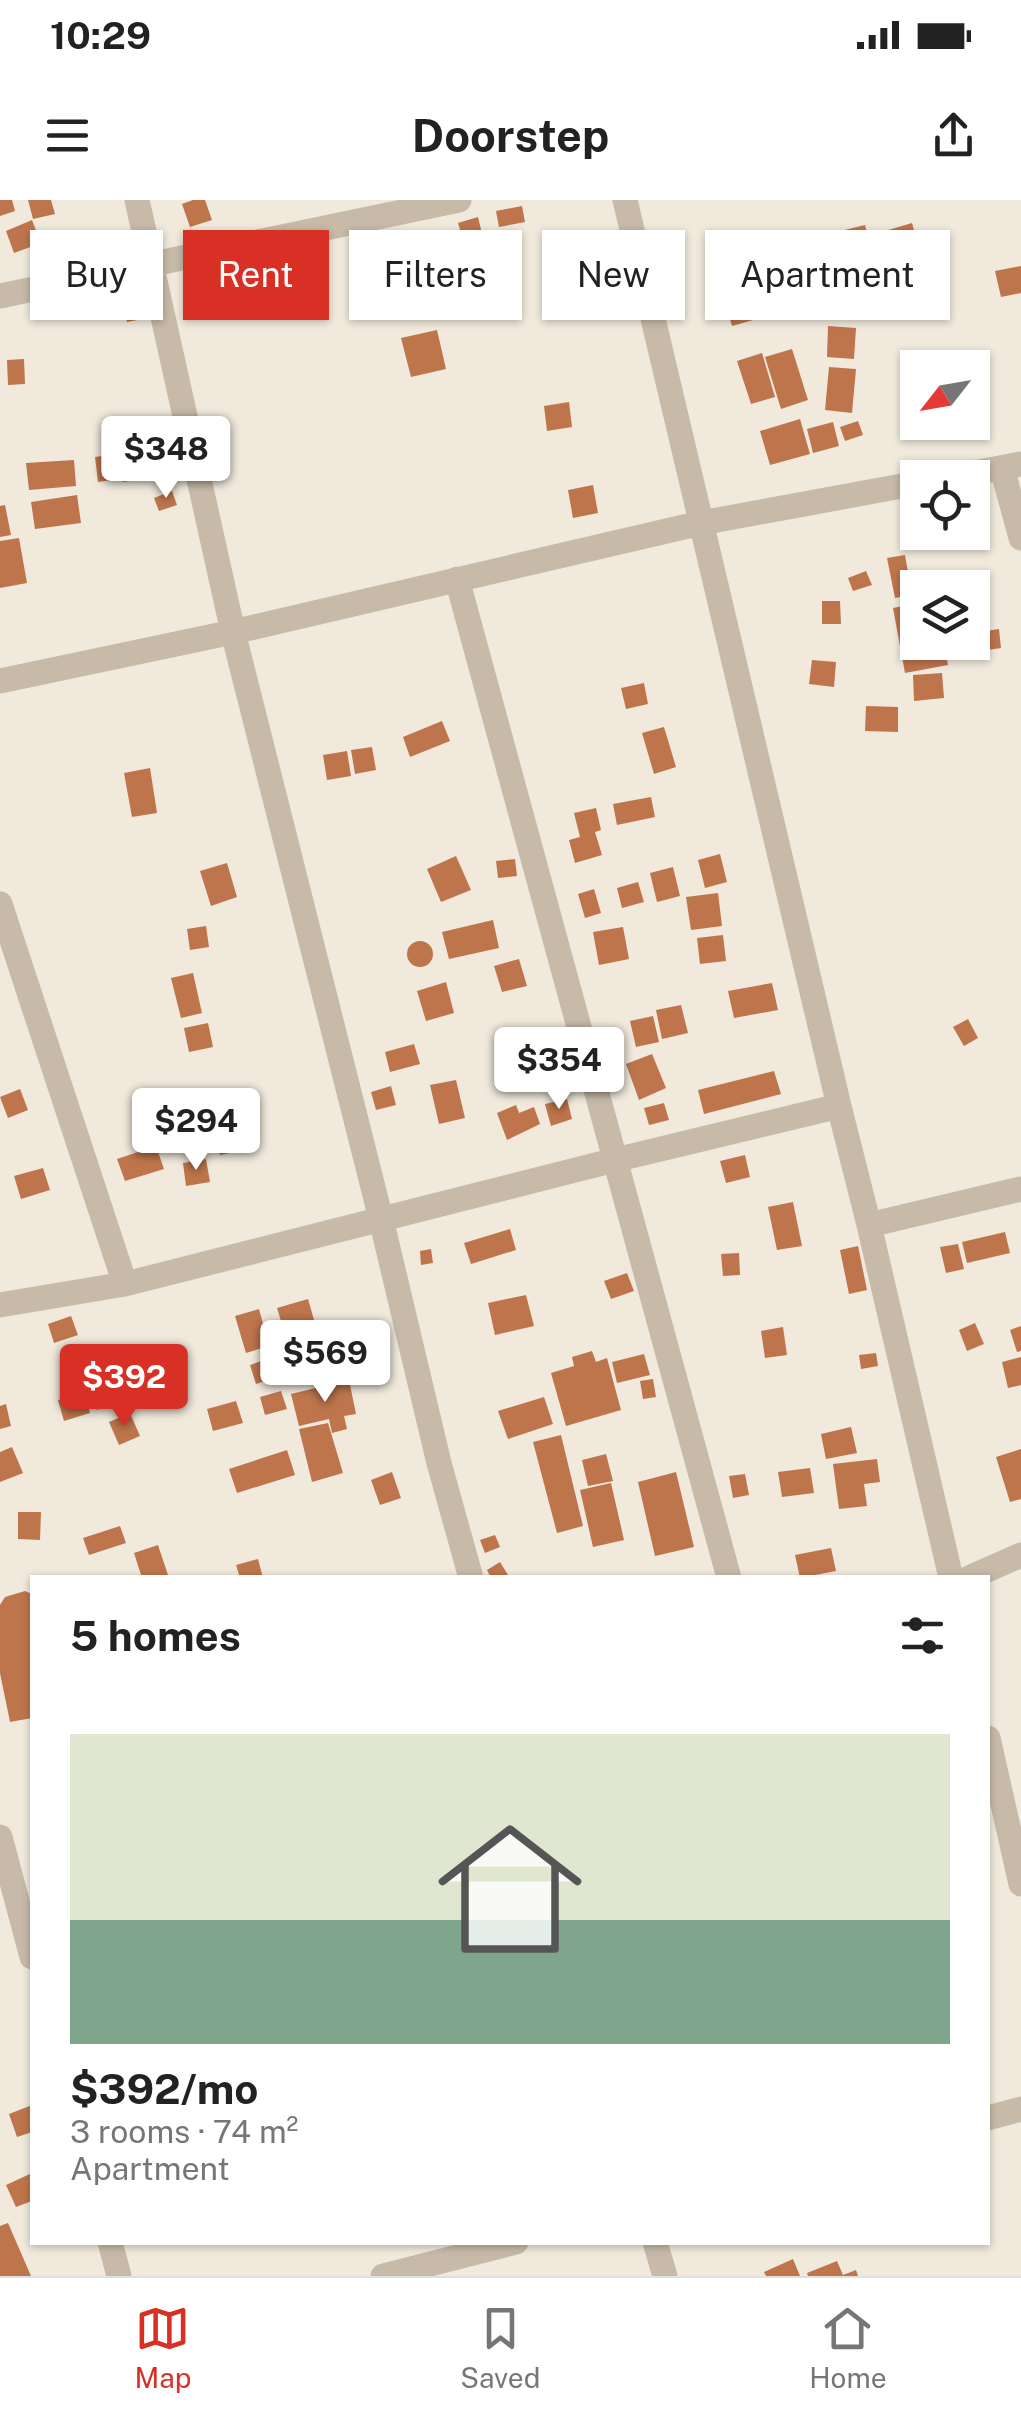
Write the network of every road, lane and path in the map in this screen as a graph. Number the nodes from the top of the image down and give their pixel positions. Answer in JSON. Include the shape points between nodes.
{"nodes":[{"id":1,"x":138,"y":200,"type":"edge"},
{"id":2,"x":458,"y":200,"type":"edge"},
{"id":3,"x":625,"y":200,"type":"edge"},
{"id":4,"x":144,"y":230,"type":"edge"},
{"id":5,"x":163,"y":264,"type":"edge"},
{"id":6,"x":30,"y":290,"type":"edge"},
{"id":7,"x":0,"y":296,"type":"edge"},
{"id":8,"x":163,"y":316,"type":"edge"},
{"id":9,"x":1012,"y":466,"type":"edge"},
{"id":10,"x":900,"y":486,"type":"edge"},
{"id":11,"x":701,"y":522,"type":"junction"},
{"id":12,"x":1021,"y":538,"type":"edge"},
{"id":13,"x":458,"y":579,"type":"junction"},
{"id":14,"x":233,"y":632,"type":"junction"},
{"id":15,"x":0,"y":682,"type":"edge"},
{"id":16,"x":0,"y":904,"type":"edge"},
{"id":17,"x":839,"y":1106,"type":"junction"},
{"id":18,"x":615,"y":1160,"type":"junction"},
{"id":19,"x":1021,"y":1188,"type":"edge"},
{"id":20,"x":381,"y":1219,"type":"junction"},
{"id":21,"x":869,"y":1225,"type":"junction"},
{"id":22,"x":125,"y":1284,"type":"junction"},
{"id":23,"x":0,"y":1305,"type":"edge"},
{"id":24,"x":1021,"y":1556,"type":"edge"},
{"id":25,"x":470,"y":1575,"type":"edge"},
{"id":26,"x":728,"y":1575,"type":"edge"},
{"id":27,"x":949,"y":1575,"type":"edge"},
{"id":28,"x":976,"y":1575,"type":"edge"},
{"id":29,"x":990,"y":1747,"type":"edge"},
{"id":30,"x":0,"y":1837,"type":"edge"},
{"id":31,"x":1021,"y":1884,"type":"edge"},
{"id":32,"x":30,"y":1950,"type":"edge"},
{"id":33,"x":1021,"y":2109,"type":"edge"},
{"id":34,"x":990,"y":2117,"type":"edge"},
{"id":35,"x":111,"y":2245,"type":"edge"},
{"id":36,"x":505,"y":2245,"type":"edge"},
{"id":37,"x":656,"y":2245,"type":"edge"},
{"id":38,"x":391,"y":2275,"type":"edge"},
{"id":39,"x":119,"y":2276,"type":"edge"},
{"id":40,"x":665,"y":2276,"type":"edge"}],
"edges":[{"from":1,"to":4,"type":"street"},
{"from":2,"to":5,"type":"street"},
{"from":3,"to":11,"type":"street"},
{"from":6,"to":7,"type":"street"},
{"from":8,"to":14,"type":"street"},
{"from":9,"to":12,"type":"street"},
{"from":10,"to":11,"type":"street"},
{"from":11,"to":13,"type":"street"},
{"from":11,"to":17,"type":"street"},
{"from":13,"to":14,"type":"street"},
{"from":13,"to":18,"type":"street"},
{"from":14,"to":15,"type":"street"},
{"from":14,"to":20,"type":"street"},
{"from":16,"to":22,"type":"street"},
{"from":17,"to":18,"type":"street"},
{"from":17,"to":21,"type":"street"},
{"from":18,"to":20,"type":"street"},
{"from":18,"to":26,"type":"street"},
{"from":19,"to":21,"type":"street"},
{"from":20,"to":22,"type":"street"},
{"from":20,"to":25,"type":"street"},
{"from":21,"to":27,"type":"street"},
{"from":22,"to":23,"type":"street"},
{"from":24,"to":28,"type":"street"},
{"from":29,"to":31,"type":"street"},
{"from":30,"to":32,"type":"street"},
{"from":33,"to":34,"type":"street"},
{"from":35,"to":39,"type":"street"},
{"from":36,"to":38,"type":"street"},
{"from":37,"to":40,"type":"street"}]}
